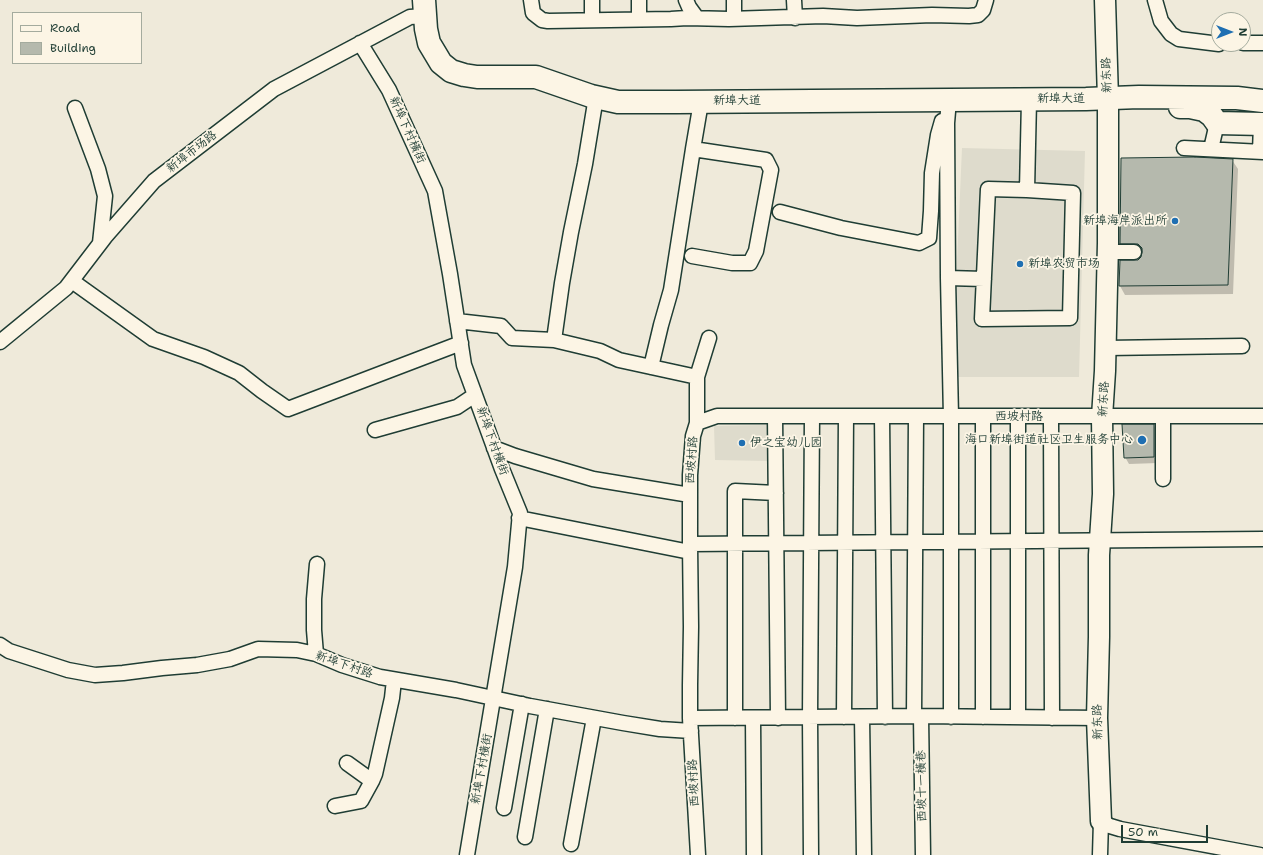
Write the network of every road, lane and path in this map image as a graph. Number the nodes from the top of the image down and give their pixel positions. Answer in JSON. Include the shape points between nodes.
{"nodes":[{"id":1,"x":531,"y":0,"type":"edge"},
{"id":2,"x":592,"y":0,"type":"edge"},
{"id":3,"x":639,"y":0,"type":"edge"},
{"id":4,"x":686,"y":0,"type":"edge"},
{"id":5,"x":734,"y":0,"type":"edge"},
{"id":6,"x":794,"y":0,"type":"edge"},
{"id":7,"x":986,"y":0,"type":"edge"},
{"id":8,"x":1105,"y":0,"type":"edge"},
{"id":9,"x":1155,"y":0,"type":"edge"},
{"id":10,"x":424,"y":8,"type":"edge"},
{"id":11,"x":697,"y":18,"type":"junction"},
{"id":12,"x":795,"y":18,"type":"junction"},
{"id":13,"x":639,"y":19,"type":"junction"},
{"id":14,"x":734,"y":19,"type":"junction"},
{"id":15,"x":592,"y":20,"type":"junction"},
{"id":16,"x":360,"y":43,"type":"junction"},
{"id":17,"x":1211,"y":43,"type":"edge"},
{"id":18,"x":1251,"y":43,"type":"edge"},
{"id":19,"x":1263,"y":43,"type":"edge"},
{"id":20,"x":596,"y":97,"type":"junction"},
{"id":21,"x":1108,"y":99,"type":"junction"},
{"id":22,"x":949,"y":100,"type":"junction"},
{"id":23,"x":1029,"y":100,"type":"junction"},
{"id":24,"x":1263,"y":101,"type":"edge"},
{"id":25,"x":700,"y":102,"type":"junction"},
{"id":26,"x":75,"y":108,"type":"dead end"},
{"id":27,"x":1217,"y":123,"type":"junction"},
{"id":28,"x":1262,"y":124,"type":"edge"},
{"id":29,"x":1184,"y":148,"type":"dead end"},
{"id":30,"x":693,"y":149,"type":"junction"},
{"id":31,"x":1211,"y":149,"type":"junction"},
{"id":32,"x":1261,"y":152,"type":"edge"},
{"id":33,"x":1027,"y":190,"type":"junction"},
{"id":34,"x":780,"y":212,"type":"dead end"},
{"id":35,"x":100,"y":244,"type":"junction"},
{"id":36,"x":1108,"y":252,"type":"junction"},
{"id":37,"x":1134,"y":252,"type":"dead end"},
{"id":38,"x":692,"y":256,"type":"dead end"},
{"id":39,"x":948,"y":278,"type":"junction"},
{"id":40,"x":984,"y":279,"type":"junction"},
{"id":41,"x":72,"y":281,"type":"junction"},
{"id":42,"x":457,"y":321,"type":"junction"},
{"id":43,"x":709,"y":338,"type":"dead end"},
{"id":44,"x":554,"y":340,"type":"junction"},
{"id":45,"x":0,"y":342,"type":"edge"},
{"id":46,"x":461,"y":343,"type":"junction"},
{"id":47,"x":1242,"y":346,"type":"dead end"},
{"id":48,"x":1106,"y":348,"type":"junction"},
{"id":49,"x":651,"y":367,"type":"junction"},
{"id":50,"x":697,"y":377,"type":"junction"},
{"id":51,"x":475,"y":395,"type":"junction"},
{"id":52,"x":775,"y":416,"type":"junction"},
{"id":53,"x":812,"y":416,"type":"junction"},
{"id":54,"x":846,"y":416,"type":"junction"},
{"id":55,"x":882,"y":416,"type":"junction"},
{"id":56,"x":916,"y":416,"type":"junction"},
{"id":57,"x":951,"y":416,"type":"junction"},
{"id":58,"x":983,"y":416,"type":"junction"},
{"id":59,"x":1263,"y":416,"type":"edge"},
{"id":60,"x":1018,"y":417,"type":"junction"},
{"id":61,"x":1051,"y":417,"type":"junction"},
{"id":62,"x":1102,"y":417,"type":"junction"},
{"id":63,"x":1163,"y":417,"type":"junction"},
{"id":64,"x":697,"y":423,"type":"junction"},
{"id":65,"x":375,"y":430,"type":"dead end"},
{"id":66,"x":494,"y":448,"type":"junction"},
{"id":67,"x":1162,"y":479,"type":"dead end"},
{"id":68,"x":776,"y":493,"type":"junction"},
{"id":69,"x":690,"y":495,"type":"junction"},
{"id":70,"x":519,"y":518,"type":"junction"},
{"id":71,"x":1263,"y":539,"type":"edge"},
{"id":72,"x":1052,"y":541,"type":"junction"},
{"id":73,"x":1100,"y":541,"type":"junction"},
{"id":74,"x":916,"y":542,"type":"junction"},
{"id":75,"x":951,"y":542,"type":"junction"},
{"id":76,"x":983,"y":542,"type":"junction"},
{"id":77,"x":1018,"y":542,"type":"junction"},
{"id":78,"x":811,"y":543,"type":"junction"},
{"id":79,"x":845,"y":543,"type":"junction"},
{"id":80,"x":883,"y":543,"type":"junction"},
{"id":81,"x":735,"y":544,"type":"junction"},
{"id":82,"x":776,"y":544,"type":"junction"},
{"id":83,"x":690,"y":548,"type":"junction"},
{"id":84,"x":317,"y":564,"type":"dead end"},
{"id":85,"x":0,"y":645,"type":"edge"},
{"id":86,"x":316,"y":654,"type":"junction"},
{"id":87,"x":394,"y":680,"type":"junction"},
{"id":88,"x":494,"y":699,"type":"junction"},
{"id":89,"x":522,"y":704,"type":"junction"},
{"id":90,"x":546,"y":709,"type":"junction"},
{"id":91,"x":918,"y":716,"type":"junction"},
{"id":92,"x":810,"y":717,"type":"junction"},
{"id":93,"x":844,"y":717,"type":"junction"},
{"id":94,"x":862,"y":717,"type":"junction"},
{"id":95,"x":885,"y":717,"type":"junction"},
{"id":96,"x":951,"y":717,"type":"junction"},
{"id":97,"x":983,"y":717,"type":"junction"},
{"id":98,"x":1018,"y":717,"type":"junction"},
{"id":99,"x":594,"y":718,"type":"junction"},
{"id":100,"x":736,"y":718,"type":"junction"},
{"id":101,"x":753,"y":718,"type":"junction"},
{"id":102,"x":778,"y":718,"type":"junction"},
{"id":103,"x":1052,"y":718,"type":"junction"},
{"id":104,"x":1097,"y":718,"type":"junction"},
{"id":105,"x":690,"y":724,"type":"junction"},
{"id":106,"x":347,"y":763,"type":"dead end"},
{"id":107,"x":372,"y":781,"type":"junction"},
{"id":108,"x":335,"y":806,"type":"dead end"},
{"id":109,"x":504,"y":808,"type":"dead end"},
{"id":110,"x":1101,"y":821,"type":"junction"},
{"id":111,"x":524,"y":837,"type":"dead end"},
{"id":112,"x":571,"y":844,"type":"dead end"},
{"id":113,"x":467,"y":855,"type":"edge"},
{"id":114,"x":698,"y":855,"type":"edge"},
{"id":115,"x":754,"y":855,"type":"edge"},
{"id":116,"x":812,"y":855,"type":"edge"},
{"id":117,"x":864,"y":855,"type":"edge"},
{"id":118,"x":923,"y":855,"type":"edge"},
{"id":119,"x":1100,"y":855,"type":"edge"},
{"id":120,"x":1260,"y":855,"type":"edge"}],
"edges":[{"from":1,"to":15,"type":"street","via":[[533,13],[542,20]]},
{"from":2,"to":15,"type":"street"},
{"from":3,"to":13,"type":"street"},
{"from":4,"to":11,"type":"street"},
{"from":5,"to":14,"type":"street"},
{"from":6,"to":12,"type":"street"},
{"from":7,"to":12,"type":"street","via":[[983,10],[978,15],[969,16]]},
{"from":8,"to":21,"type":"street","name":"新东路"},
{"from":9,"to":17,"type":"street","via":[[1161,21],[1171,34],[1179,39]]},
{"from":10,"to":16,"type":"street","name":"新埠市场路"},
{"from":10,"to":20,"type":"main road","name":"新埠大道","via":[[429,43],[441,63],[451,71],[477,77],[536,77]]},
{"from":11,"to":13,"type":"street"},
{"from":11,"to":14,"type":"street"},
{"from":12,"to":14,"type":"street"},
{"from":13,"to":15,"type":"street"},
{"from":16,"to":35,"type":"street","name":"新埠市场路","via":[[274,89],[154,181]]},
{"from":16,"to":42,"type":"street","name":"新埠下村横街","via":[[389,90],[435,191]]},
{"from":18,"to":19,"type":"street"},
{"from":20,"to":25,"type":"main road","name":"新埠大道","via":[[618,102]]},
{"from":20,"to":44,"type":"street","via":[[586,164],[563,276]]},
{"from":21,"to":23,"type":"main road","name":"新埠大道"},
{"from":21,"to":24,"type":"main road","name":"新埠大道","via":[[1230,98]]},
{"from":21,"to":27,"type":"main road","name":"新埠大道","via":[[1128,106],[1190,107],[1204,110]]},
{"from":21,"to":36,"type":"street","name":"新东路"},
{"from":22,"to":23,"type":"main road","name":"新埠大道"},
{"from":22,"to":25,"type":"main road","name":"新埠大道"},
{"from":22,"to":34,"type":"street","via":[[938,135],[933,165],[929,238],[919,244]]},
{"from":22,"to":39,"type":"street"},
{"from":23,"to":33,"type":"street"},
{"from":25,"to":30,"type":"street"},
{"from":26,"to":35,"type":"street","via":[[98,169],[105,196]]},
{"from":27,"to":28,"type":"main road"},
{"from":27,"to":31,"type":"street"},
{"from":28,"to":32,"type":"street"},
{"from":29,"to":31,"type":"street"},
{"from":30,"to":38,"type":"street","via":[[766,160],[771,170],[756,251],[750,263],[732,263]]},
{"from":30,"to":49,"type":"street","via":[[671,290]]},
{"from":31,"to":32,"type":"street"},
{"from":33,"to":40,"type":"street","via":[[988,189]]},
{"from":33,"to":40,"type":"street","via":[[1073,193],[1070,318],[982,319]]},
{"from":35,"to":41,"type":"street","name":"新埠市场路"},
{"from":36,"to":37,"type":"street"},
{"from":36,"to":48,"type":"street","name":"新东路"},
{"from":39,"to":40,"type":"street"},
{"from":39,"to":57,"type":"street"},
{"from":41,"to":45,"type":"street","name":"新埠市场路"},
{"from":41,"to":46,"type":"street","via":[[153,339],[204,357],[239,373],[288,409]]},
{"from":42,"to":44,"type":"street","via":[[501,326],[512,338]]},
{"from":42,"to":46,"type":"street","name":"新埠下村横街"},
{"from":43,"to":50,"type":"street"},
{"from":44,"to":49,"type":"street"},
{"from":46,"to":51,"type":"street","name":"新埠下村横街","via":[[464,364]]},
{"from":47,"to":48,"type":"street"},
{"from":48,"to":62,"type":"street","name":"新东路"},
{"from":49,"to":50,"type":"street"},
{"from":50,"to":64,"type":"street"},
{"from":51,"to":65,"type":"street","via":[[457,407]]},
{"from":51,"to":66,"type":"street","name":"新埠下村横街"},
{"from":52,"to":53,"type":"street","name":"西坡村路"},
{"from":52,"to":64,"type":"street","name":"西坡村路","via":[[717,416]]},
{"from":52,"to":68,"type":"street"},
{"from":53,"to":54,"type":"street","name":"西坡村路"},
{"from":53,"to":78,"type":"street"},
{"from":54,"to":55,"type":"street","name":"西坡村路"},
{"from":54,"to":79,"type":"street"},
{"from":55,"to":56,"type":"street","name":"西坡村路"},
{"from":55,"to":80,"type":"street"},
{"from":56,"to":57,"type":"street","name":"西坡村路"},
{"from":56,"to":74,"type":"street","name":"西坡十一横巷"},
{"from":57,"to":58,"type":"street","name":"西坡村路"},
{"from":57,"to":75,"type":"street"},
{"from":58,"to":60,"type":"street","name":"西坡村路"},
{"from":58,"to":76,"type":"street"},
{"from":59,"to":63,"type":"street","name":"西坡村路"},
{"from":60,"to":61,"type":"street","name":"西坡村路"},
{"from":60,"to":77,"type":"street"},
{"from":61,"to":62,"type":"street","name":"西坡村路"},
{"from":61,"to":72,"type":"street"},
{"from":62,"to":63,"type":"street","name":"西坡村路"},
{"from":62,"to":73,"type":"street","name":"新东路","via":[[1103,494]]},
{"from":63,"to":67,"type":"street"},
{"from":64,"to":69,"type":"street","name":"西坡村路","via":[[693,436]]},
{"from":66,"to":69,"type":"street","via":[[593,478]]},
{"from":66,"to":70,"type":"street","name":"新埠下村横街","via":[[520,513]]},
{"from":68,"to":81,"type":"street","via":[[735,491]]},
{"from":68,"to":82,"type":"street"},
{"from":69,"to":83,"type":"street","name":"西坡村路"},
{"from":70,"to":83,"type":"street"},
{"from":70,"to":88,"type":"street","name":"新埠下村横街","via":[[515,567]]},
{"from":71,"to":73,"type":"street"},
{"from":72,"to":73,"type":"street"},
{"from":72,"to":77,"type":"street"},
{"from":72,"to":103,"type":"street"},
{"from":73,"to":104,"type":"street","name":"新东路"},
{"from":74,"to":75,"type":"street"},
{"from":74,"to":80,"type":"street"},
{"from":74,"to":91,"type":"street","name":"西坡十一横巷"},
{"from":75,"to":76,"type":"street"},
{"from":75,"to":96,"type":"street"},
{"from":76,"to":77,"type":"street"},
{"from":76,"to":97,"type":"street"},
{"from":77,"to":98,"type":"street"},
{"from":78,"to":79,"type":"street"},
{"from":78,"to":82,"type":"street"},
{"from":78,"to":92,"type":"street"},
{"from":79,"to":80,"type":"street"},
{"from":79,"to":93,"type":"street"},
{"from":80,"to":95,"type":"street"},
{"from":81,"to":82,"type":"street"},
{"from":81,"to":83,"type":"street"},
{"from":81,"to":100,"type":"street"},
{"from":82,"to":102,"type":"street"},
{"from":83,"to":105,"type":"street","name":"西坡村路"},
{"from":84,"to":86,"type":"street","via":[[314,599]]},
{"from":85,"to":86,"type":"street","name":"新埠下村路","via":[[9,651],[68,670],[96,675],[197,665],[230,659],[258,649],[297,650]]},
{"from":86,"to":87,"type":"street","name":"新埠下村路","via":[[380,678]]},
{"from":87,"to":88,"type":"street","name":"新埠下村路"},
{"from":87,"to":107,"type":"street"},
{"from":88,"to":89,"type":"street","name":"新埠下村路"},
{"from":88,"to":113,"type":"street","name":"新埠下村横街"},
{"from":89,"to":90,"type":"street","name":"新埠下村路"},
{"from":89,"to":109,"type":"street"},
{"from":90,"to":99,"type":"street","name":"新埠下村路"},
{"from":90,"to":111,"type":"street"},
{"from":91,"to":95,"type":"street","name":"新埠下村路"},
{"from":91,"to":96,"type":"street","name":"新埠下村路"},
{"from":91,"to":118,"type":"street","name":"西坡十一横巷"},
{"from":92,"to":93,"type":"street","name":"新埠下村路"},
{"from":92,"to":102,"type":"street","name":"新埠下村路"},
{"from":92,"to":116,"type":"street"},
{"from":93,"to":94,"type":"street","name":"新埠下村路"},
{"from":94,"to":95,"type":"street","name":"新埠下村路"},
{"from":94,"to":117,"type":"street"},
{"from":96,"to":97,"type":"street","name":"新埠下村路"},
{"from":97,"to":98,"type":"street","name":"新埠下村路"},
{"from":98,"to":103,"type":"street","name":"新埠下村路"},
{"from":99,"to":105,"type":"street","name":"新埠下村路","via":[[660,729]]},
{"from":99,"to":112,"type":"street"},
{"from":100,"to":101,"type":"street","name":"新埠下村路"},
{"from":100,"to":105,"type":"street","name":"新埠下村路"},
{"from":101,"to":102,"type":"street","name":"新埠下村路"},
{"from":101,"to":115,"type":"street"},
{"from":103,"to":104,"type":"street","name":"新埠下村路"},
{"from":104,"to":110,"type":"street","name":"新东路"},
{"from":105,"to":114,"type":"street","name":"西坡村路"},
{"from":106,"to":107,"type":"street"},
{"from":107,"to":108,"type":"street","via":[[361,801]]},
{"from":110,"to":119,"type":"street"},
{"from":110,"to":120,"type":"street","via":[[1120,829]]}]}
